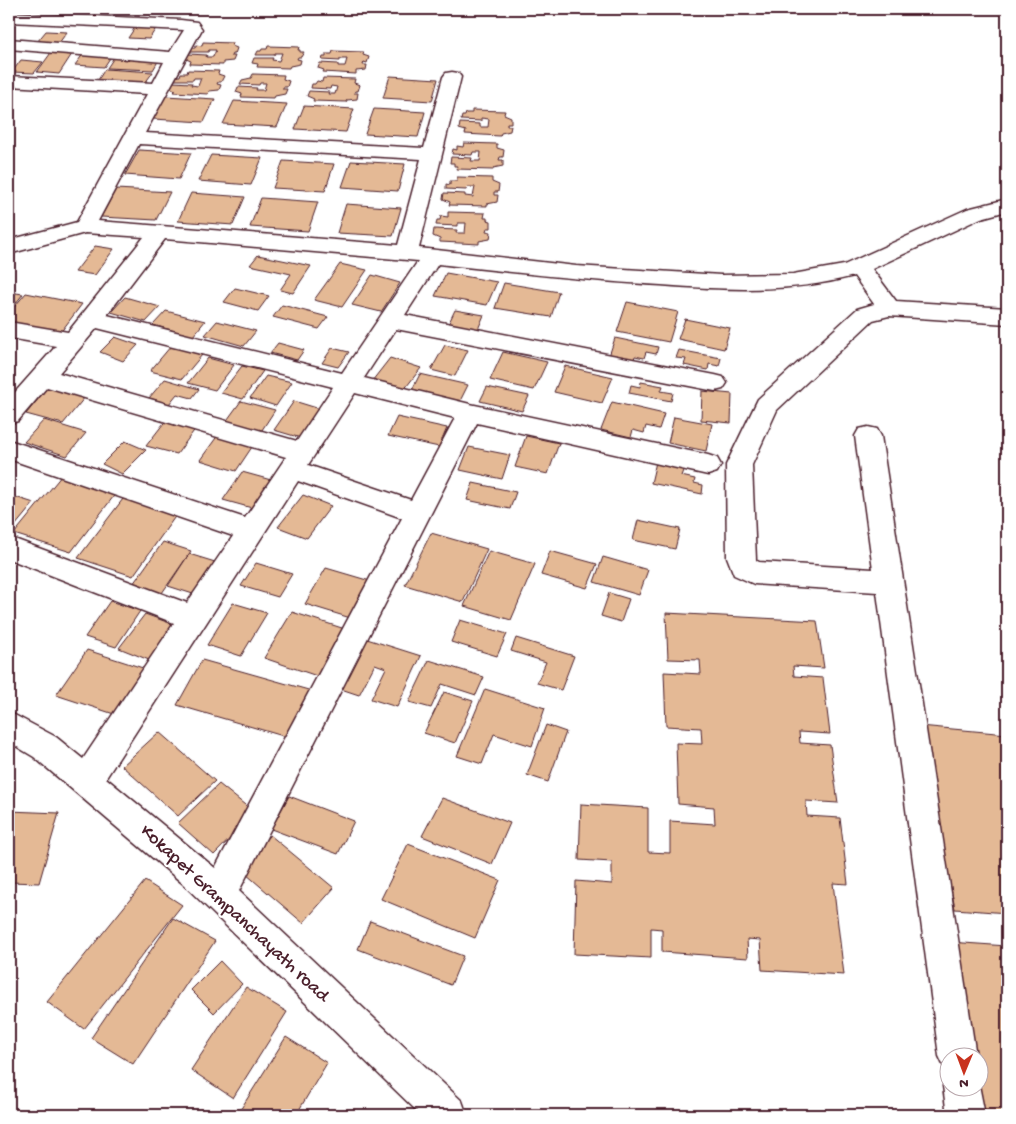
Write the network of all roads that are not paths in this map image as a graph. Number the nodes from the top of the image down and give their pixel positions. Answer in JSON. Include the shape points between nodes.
{"nodes":[{"id":1,"x":9,"y":17,"type":"edge"},
{"id":2,"x":9,"y":44,"type":"edge"},
{"id":3,"x":176,"y":58,"type":"junction"},
{"id":4,"x":452,"y":77,"type":"dead end"},
{"id":5,"x":9,"y":81,"type":"edge"},
{"id":6,"x":160,"y":89,"type":"junction"},
{"id":7,"x":133,"y":138,"type":"junction"},
{"id":8,"x":432,"y":154,"type":"junction"},
{"id":9,"x":1007,"y":205,"type":"edge"},
{"id":10,"x":86,"y":226,"type":"junction"},
{"id":11,"x":159,"y":232,"type":"junction"},
{"id":12,"x":9,"y":248,"type":"edge"},
{"id":13,"x":420,"y":254,"type":"junction"},
{"id":14,"x":858,"y":266,"type":"junction"},
{"id":15,"x":889,"y":308,"type":"junction"},
{"id":16,"x":1007,"y":316,"type":"edge"},
{"id":17,"x":92,"y":319,"type":"junction"},
{"id":18,"x":390,"y":320,"type":"junction"},
{"id":19,"x":9,"y":330,"type":"edge"},
{"id":20,"x":73,"y":341,"type":"junction"},
{"id":21,"x":42,"y":377,"type":"junction"},
{"id":22,"x":349,"y":383,"type":"junction"},
{"id":23,"x":715,"y":383,"type":"dead end"},
{"id":24,"x":470,"y":413,"type":"junction"},
{"id":25,"x":9,"y":415,"type":"edge"},
{"id":26,"x":868,"y":436,"type":"dead end"},
{"id":27,"x":9,"y":449,"type":"edge"},
{"id":28,"x":297,"y":460,"type":"junction"},
{"id":29,"x":708,"y":465,"type":"dead end"},
{"id":30,"x":419,"y":513,"type":"junction"},
{"id":31,"x":251,"y":531,"type":"junction"},
{"id":32,"x":9,"y":548,"type":"edge"},
{"id":33,"x":889,"y":581,"type":"junction"},
{"id":34,"x":194,"y":618,"type":"junction"},
{"id":35,"x":9,"y":726,"type":"edge"},
{"id":36,"x":86,"y":781,"type":"junction"},
{"id":37,"x":219,"y":895,"type":"junction"},
{"id":38,"x":957,"y":1046,"type":"edge"},
{"id":39,"x":963,"y":1096,"type":"edge"},
{"id":40,"x":448,"y":1115,"type":"edge"},
{"id":41,"x":966,"y":1115,"type":"edge"}],
"edges":[{"from":1,"to":3,"type":"street","via":[[191,26],[193,29]]},
{"from":2,"to":3,"type":"street"},
{"from":3,"to":6,"type":"street"},
{"from":4,"to":8,"type":"street"},
{"from":5,"to":6,"type":"street"},
{"from":6,"to":7,"type":"street"},
{"from":7,"to":8,"type":"street"},
{"from":7,"to":10,"type":"street"},
{"from":8,"to":13,"type":"street"},
{"from":9,"to":14,"type":"street","via":[[974,213]]},
{"from":10,"to":11,"type":"street"},
{"from":10,"to":12,"type":"street"},
{"from":11,"to":13,"type":"street"},
{"from":11,"to":17,"type":"street"},
{"from":13,"to":14,"type":"street","via":[[576,273],[720,282],[793,281],[823,277]]},
{"from":13,"to":18,"type":"street"},
{"from":14,"to":15,"type":"street"},
{"from":15,"to":16,"type":"street"},
{"from":15,"to":33,"type":"street","via":[[865,314],[767,405],[740,465],[740,557],[744,566],[754,573],[770,575]]},
{"from":17,"to":20,"type":"street"},
{"from":17,"to":22,"type":"street"},
{"from":18,"to":22,"type":"street"},
{"from":18,"to":23,"type":"street"},
{"from":19,"to":20,"type":"street"},
{"from":20,"to":21,"type":"street"},
{"from":21,"to":25,"type":"street"},
{"from":21,"to":28,"type":"street"},
{"from":22,"to":24,"type":"street"},
{"from":22,"to":28,"type":"street"},
{"from":24,"to":29,"type":"street"},
{"from":24,"to":30,"type":"street"},
{"from":26,"to":33,"type":"street"},
{"from":27,"to":31,"type":"street"},
{"from":28,"to":30,"type":"street"},
{"from":28,"to":31,"type":"street"},
{"from":30,"to":37,"type":"street"},
{"from":31,"to":34,"type":"street"},
{"from":32,"to":34,"type":"street"},
{"from":33,"to":38,"type":"street"},
{"from":34,"to":36,"type":"street"},
{"from":35,"to":36,"type":"street","name":"Kokapet Grampanchayath road","via":[[45,747]]},
{"from":36,"to":37,"type":"street","name":"Kokapet Grampanchayath road"},
{"from":37,"to":40,"type":"street","name":"Kokapet Grampanchayath road"},
{"from":39,"to":41,"type":"street"}]}
